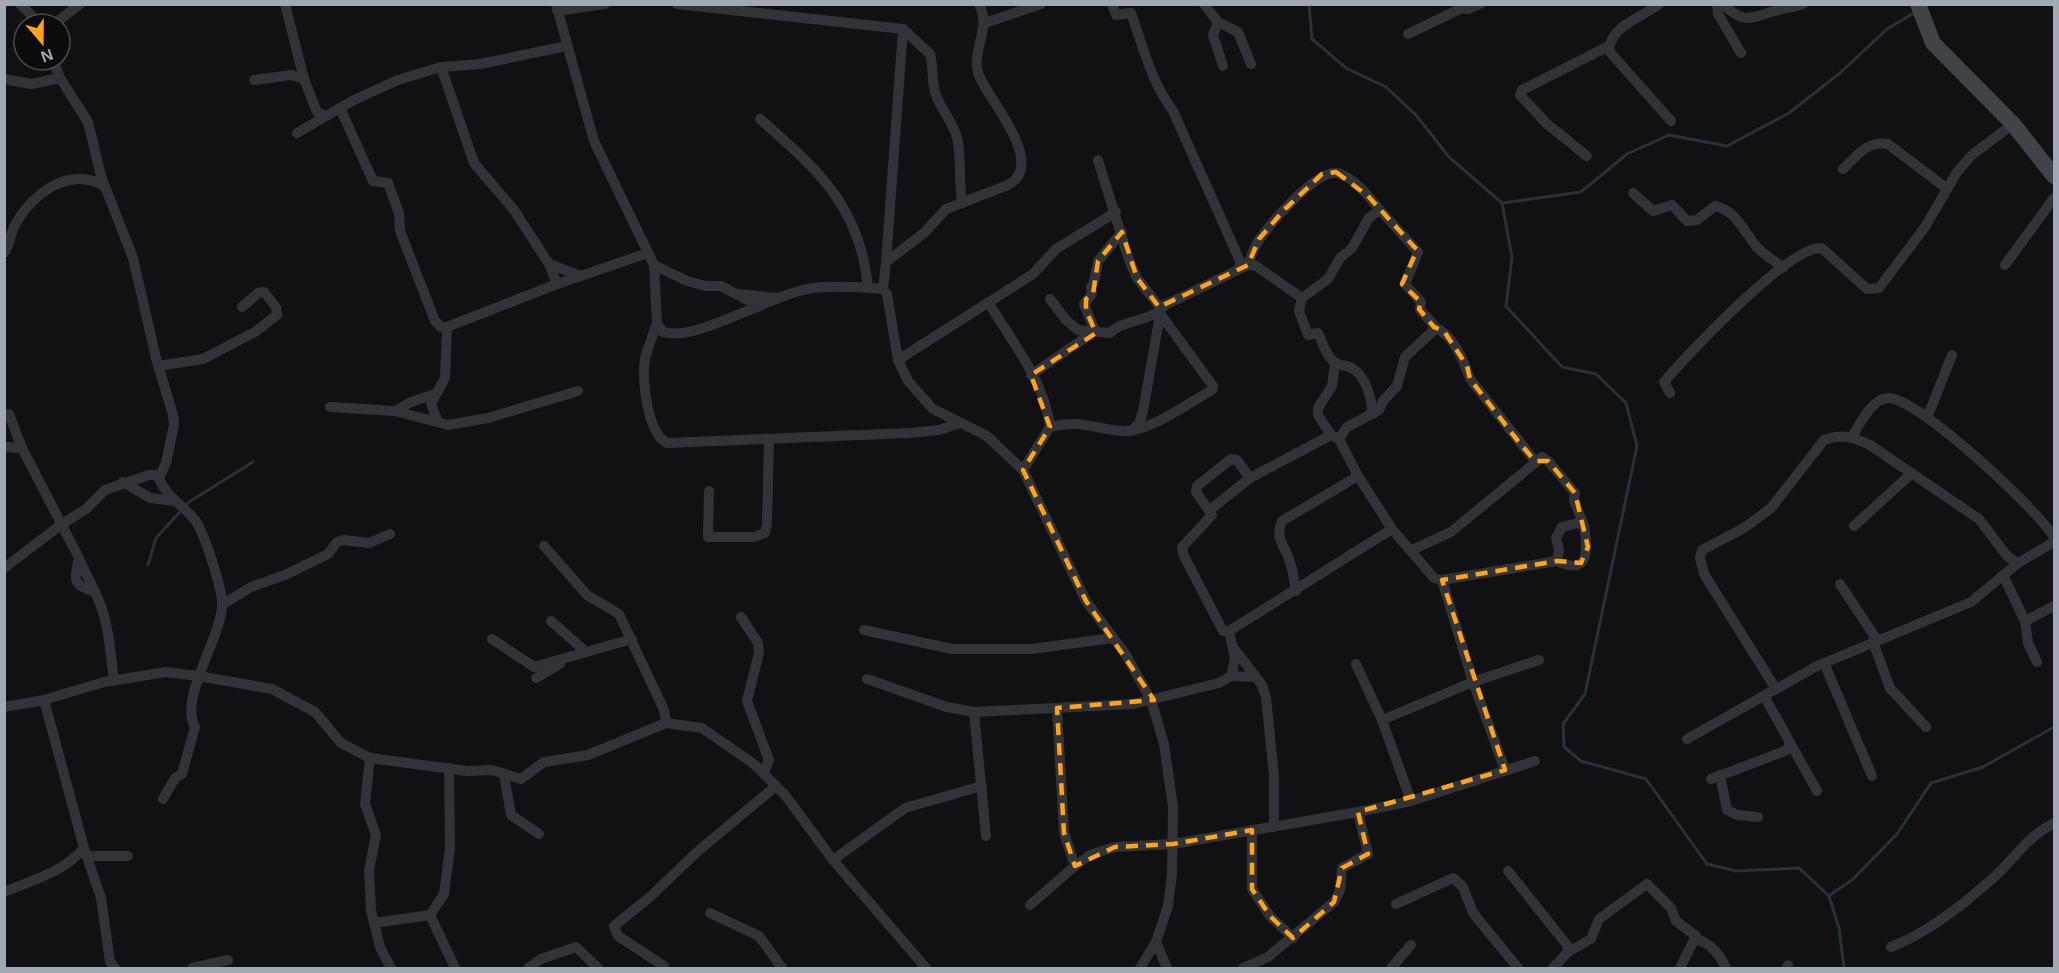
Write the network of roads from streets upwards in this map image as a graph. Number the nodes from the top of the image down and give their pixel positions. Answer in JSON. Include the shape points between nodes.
{"nodes":[{"id":1,"x":285,"y":4,"type":"edge"},
{"id":2,"x":605,"y":4,"type":"edge"},
{"id":3,"x":677,"y":4,"type":"edge"},
{"id":4,"x":979,"y":4,"type":"edge"},
{"id":5,"x":1041,"y":4,"type":"edge"},
{"id":6,"x":1112,"y":4,"type":"edge"},
{"id":7,"x":1203,"y":4,"type":"edge"},
{"id":8,"x":1480,"y":4,"type":"edge"},
{"id":9,"x":1659,"y":4,"type":"edge"},
{"id":10,"x":1717,"y":4,"type":"edge"},
{"id":11,"x":1722,"y":4,"type":"edge"},
{"id":12,"x":1803,"y":4,"type":"edge"},
{"id":13,"x":1918,"y":4,"type":"edge"},
{"id":14,"x":1462,"y":6,"type":"edge"},
{"id":15,"x":556,"y":8,"type":"edge"},
{"id":16,"x":985,"y":22,"type":"junction"},
{"id":17,"x":1218,"y":22,"type":"junction"},
{"id":18,"x":903,"y":29,"type":"junction"},
{"id":19,"x":1407,"y":34,"type":"dead end"},
{"id":20,"x":567,"y":45,"type":"junction"},
{"id":21,"x":1609,"y":46,"type":"junction"},
{"id":22,"x":1741,"y":53,"type":"dead end"},
{"id":23,"x":1251,"y":64,"type":"dead end"},
{"id":24,"x":1222,"y":66,"type":"dead end"},
{"id":25,"x":441,"y":67,"type":"junction"},
{"id":26,"x":58,"y":72,"type":"edge"},
{"id":27,"x":60,"y":78,"type":"junction"},
{"id":28,"x":4,"y":79,"type":"edge"},
{"id":29,"x":304,"y":79,"type":"junction"},
{"id":30,"x":254,"y":80,"type":"dead end"},
{"id":31,"x":340,"y":108,"type":"junction"},
{"id":32,"x":327,"y":116,"type":"junction"},
{"id":33,"x":760,"y":119,"type":"dead end"},
{"id":34,"x":1671,"y":121,"type":"dead end"},
{"id":35,"x":2013,"y":124,"type":"junction"},
{"id":36,"x":297,"y":133,"type":"dead end"},
{"id":37,"x":1587,"y":156,"type":"dead end"},
{"id":38,"x":1098,"y":160,"type":"dead end"},
{"id":39,"x":1843,"y":169,"type":"dead end"},
{"id":40,"x":2055,"y":176,"type":"edge"},
{"id":41,"x":104,"y":186,"type":"junction"},
{"id":42,"x":1946,"y":188,"type":"junction"},
{"id":43,"x":1633,"y":193,"type":"dead end"},
{"id":44,"x":2055,"y":198,"type":"edge"},
{"id":45,"x":962,"y":203,"type":"junction"},
{"id":46,"x":1380,"y":210,"type":"junction"},
{"id":47,"x":1116,"y":212,"type":"junction"},
{"id":48,"x":1122,"y":232,"type":"junction"},
{"id":49,"x":4,"y":253,"type":"edge"},
{"id":50,"x":648,"y":253,"type":"junction"},
{"id":51,"x":886,"y":262,"type":"junction"},
{"id":52,"x":549,"y":264,"type":"junction"},
{"id":53,"x":654,"y":265,"type":"junction"},
{"id":54,"x":2005,"y":265,"type":"dead end"},
{"id":55,"x":1244,"y":266,"type":"junction"},
{"id":56,"x":1783,"y":268,"type":"junction"},
{"id":57,"x":582,"y":276,"type":"junction"},
{"id":58,"x":557,"y":284,"type":"junction"},
{"id":59,"x":868,"y":287,"type":"junction"},
{"id":60,"x":883,"y":289,"type":"junction"},
{"id":61,"x":739,"y":294,"type":"junction"},
{"id":62,"x":780,"y":298,"type":"junction"},
{"id":63,"x":1302,"y":298,"type":"junction"},
{"id":64,"x":1050,"y":299,"type":"dead end"},
{"id":65,"x":988,"y":302,"type":"junction"},
{"id":66,"x":757,"y":305,"type":"junction"},
{"id":67,"x":242,"y":307,"type":"dead end"},
{"id":68,"x":1161,"y":312,"type":"junction"},
{"id":69,"x":657,"y":323,"type":"junction"},
{"id":70,"x":447,"y":327,"type":"junction"},
{"id":71,"x":1434,"y":327,"type":"junction"},
{"id":72,"x":1095,"y":331,"type":"junction"},
{"id":73,"x":1952,"y":355,"type":"dead end"},
{"id":74,"x":898,"y":360,"type":"junction"},
{"id":75,"x":1335,"y":363,"type":"junction"},
{"id":76,"x":158,"y":366,"type":"junction"},
{"id":77,"x":1031,"y":375,"type":"junction"},
{"id":78,"x":578,"y":391,"type":"dead end"},
{"id":79,"x":1670,"y":393,"type":"dead end"},
{"id":80,"x":435,"y":394,"type":"junction"},
{"id":81,"x":330,"y":407,"type":"dead end"},
{"id":82,"x":395,"y":411,"type":"junction"},
{"id":83,"x":1373,"y":414,"type":"junction"},
{"id":84,"x":4,"y":416,"type":"edge"},
{"id":85,"x":1927,"y":418,"type":"junction"},
{"id":86,"x":437,"y":420,"type":"junction"},
{"id":87,"x":960,"y":423,"type":"junction"},
{"id":88,"x":1050,"y":427,"type":"junction"},
{"id":89,"x":1133,"y":429,"type":"junction"},
{"id":90,"x":1335,"y":437,"type":"junction"},
{"id":91,"x":1852,"y":437,"type":"junction"},
{"id":92,"x":769,"y":440,"type":"junction"},
{"id":93,"x":4,"y":447,"type":"edge"},
{"id":94,"x":22,"y":448,"type":"junction"},
{"id":95,"x":1535,"y":461,"type":"junction"},
{"id":96,"x":1023,"y":470,"type":"junction"},
{"id":97,"x":1912,"y":473,"type":"junction"},
{"id":98,"x":160,"y":475,"type":"junction"},
{"id":99,"x":1358,"y":476,"type":"junction"},
{"id":100,"x":1250,"y":478,"type":"junction"},
{"id":101,"x":123,"y":482,"type":"junction"},
{"id":102,"x":709,"y":491,"type":"dead end"},
{"id":103,"x":175,"y":501,"type":"junction"},
{"id":104,"x":1210,"y":510,"type":"junction"},
{"id":105,"x":62,"y":524,"type":"junction"},
{"id":106,"x":1854,"y":525,"type":"dead end"},
{"id":107,"x":1584,"y":526,"type":"junction"},
{"id":108,"x":1392,"y":529,"type":"junction"},
{"id":109,"x":390,"y":534,"type":"dead end"},
{"id":110,"x":2055,"y":537,"type":"edge"},
{"id":111,"x":2055,"y":542,"type":"edge"},
{"id":112,"x":544,"y":546,"type":"dead end"},
{"id":113,"x":1412,"y":550,"type":"junction"},
{"id":114,"x":1557,"y":561,"type":"junction"},
{"id":115,"x":2018,"y":562,"type":"junction"},
{"id":116,"x":5,"y":567,"type":"edge"},
{"id":117,"x":2003,"y":575,"type":"junction"},
{"id":118,"x":1442,"y":580,"type":"junction"},
{"id":119,"x":1840,"y":584,"type":"dead end"},
{"id":120,"x":1296,"y":591,"type":"junction"},
{"id":121,"x":223,"y":604,"type":"junction"},
{"id":122,"x":2055,"y":606,"type":"edge"},
{"id":123,"x":741,"y":617,"type":"dead end"},
{"id":124,"x":551,"y":621,"type":"dead end"},
{"id":125,"x":2025,"y":621,"type":"junction"},
{"id":126,"x":864,"y":630,"type":"dead end"},
{"id":127,"x":1229,"y":631,"type":"junction"},
{"id":128,"x":1113,"y":638,"type":"junction"},
{"id":129,"x":492,"y":639,"type":"dead end"},
{"id":130,"x":632,"y":639,"type":"junction"},
{"id":131,"x":1875,"y":641,"type":"junction"},
{"id":132,"x":1233,"y":647,"type":"junction"},
{"id":133,"x":580,"y":652,"type":"junction"},
{"id":134,"x":1539,"y":660,"type":"dead end"},
{"id":135,"x":2037,"y":662,"type":"dead end"},
{"id":136,"x":1824,"y":663,"type":"junction"},
{"id":137,"x":1356,"y":664,"type":"dead end"},
{"id":138,"x":198,"y":676,"type":"junction"},
{"id":139,"x":1231,"y":676,"type":"junction"},
{"id":140,"x":1255,"y":677,"type":"junction"},
{"id":141,"x":536,"y":678,"type":"dead end"},
{"id":142,"x":867,"y":680,"type":"dead end"},
{"id":143,"x":114,"y":681,"type":"junction"},
{"id":144,"x":1473,"y":682,"type":"junction"},
{"id":145,"x":1776,"y":689,"type":"junction"},
{"id":146,"x":1764,"y":696,"type":"junction"},
{"id":147,"x":44,"y":700,"type":"junction"},
{"id":148,"x":1151,"y":700,"type":"junction"},
{"id":149,"x":4,"y":707,"type":"edge"},
{"id":150,"x":1057,"y":708,"type":"junction"},
{"id":151,"x":974,"y":712,"type":"junction"},
{"id":152,"x":1382,"y":720,"type":"junction"},
{"id":153,"x":666,"y":723,"type":"junction"},
{"id":154,"x":1926,"y":727,"type":"dead end"},
{"id":155,"x":1687,"y":740,"type":"dead end"},
{"id":156,"x":1789,"y":744,"type":"junction"},
{"id":157,"x":370,"y":758,"type":"junction"},
{"id":158,"x":1534,"y":761,"type":"dead end"},
{"id":159,"x":449,"y":768,"type":"junction"},
{"id":160,"x":1505,"y":770,"type":"junction"},
{"id":161,"x":764,"y":773,"type":"junction"},
{"id":162,"x":504,"y":774,"type":"junction"},
{"id":163,"x":1872,"y":776,"type":"dead end"},
{"id":164,"x":776,"y":786,"type":"junction"},
{"id":165,"x":982,"y":786,"type":"junction"},
{"id":166,"x":1817,"y":791,"type":"dead end"},
{"id":167,"x":163,"y":799,"type":"dead end"},
{"id":168,"x":1411,"y":801,"type":"junction"},
{"id":169,"x":1358,"y":812,"type":"junction"},
{"id":170,"x":1758,"y":817,"type":"dead end"},
{"id":171,"x":2055,"y":823,"type":"edge"},
{"id":172,"x":1274,"y":827,"type":"junction"},
{"id":173,"x":1252,"y":830,"type":"junction"},
{"id":174,"x":539,"y":834,"type":"dead end"},
{"id":175,"x":986,"y":836,"type":"dead end"},
{"id":176,"x":1173,"y":844,"type":"junction"},
{"id":177,"x":85,"y":852,"type":"junction"},
{"id":178,"x":128,"y":856,"type":"dead end"},
{"id":179,"x":833,"y":860,"type":"junction"},
{"id":180,"x":1075,"y":866,"type":"junction"},
{"id":181,"x":1508,"y":871,"type":"dead end"},
{"id":182,"x":4,"y":892,"type":"edge"},
{"id":183,"x":1396,"y":904,"type":"dead end"},
{"id":184,"x":1030,"y":905,"type":"dead end"},
{"id":185,"x":710,"y":913,"type":"dead end"},
{"id":186,"x":430,"y":915,"type":"junction"},
{"id":187,"x":374,"y":923,"type":"junction"},
{"id":188,"x":1293,"y":938,"type":"junction"},
{"id":189,"x":1696,"y":940,"type":"junction"},
{"id":190,"x":1156,"y":942,"type":"junction"},
{"id":191,"x":1411,"y":945,"type":"dead end"},
{"id":192,"x":1891,"y":947,"type":"dead end"},
{"id":193,"x":1568,"y":952,"type":"junction"},
{"id":194,"x":228,"y":960,"type":"dead end"},
{"id":195,"x":1261,"y":965,"type":"edge"},
{"id":196,"x":664,"y":966,"type":"dead end"},
{"id":197,"x":115,"y":969,"type":"edge"},
{"id":198,"x":192,"y":969,"type":"edge"},
{"id":199,"x":391,"y":969,"type":"edge"},
{"id":200,"x":454,"y":969,"type":"edge"},
{"id":201,"x":528,"y":969,"type":"edge"},
{"id":202,"x":598,"y":969,"type":"edge"},
{"id":203,"x":782,"y":969,"type":"edge"},
{"id":204,"x":926,"y":969,"type":"edge"},
{"id":205,"x":1140,"y":969,"type":"edge"},
{"id":206,"x":1167,"y":969,"type":"edge"},
{"id":207,"x":1244,"y":969,"type":"edge"},
{"id":208,"x":1391,"y":969,"type":"edge"},
{"id":209,"x":1518,"y":969,"type":"edge"},
{"id":210,"x":1553,"y":969,"type":"edge"},
{"id":211,"x":1680,"y":969,"type":"edge"},
{"id":212,"x":1726,"y":969,"type":"edge"}],
"edges":[{"from":1,"to":29,"type":"street"},
{"from":2,"to":15,"type":"street"},
{"from":3,"to":18,"type":"street"},
{"from":4,"to":16,"type":"street"},
{"from":5,"to":16,"type":"street"},
{"from":6,"to":55,"type":"street","via":[[1116,15],[1131,13],[1145,58]]},
{"from":7,"to":17,"type":"street"},
{"from":8,"to":14,"type":"street","via":[[1468,9]]},
{"from":9,"to":21,"type":"street","via":[[1623,25]]},
{"from":10,"to":22,"type":"street","via":[[1718,14]]},
{"from":11,"to":12,"type":"street","via":[[1741,18],[1752,20]]},
{"from":13,"to":35,"type":"street","via":[[1933,43]]},
{"from":14,"to":19,"type":"street"},
{"from":15,"to":20,"type":"street"},
{"from":16,"to":45,"type":"street","via":[[976,67],[1013,130],[1021,173],[1008,185]]},
{"from":17,"to":23,"type":"street","via":[[1238,33]]},
{"from":17,"to":24,"type":"street","via":[[1213,35]]},
{"from":18,"to":45,"type":"street","via":[[930,54],[937,98],[958,142]]},
{"from":18,"to":51,"type":"street"},
{"from":20,"to":25,"type":"street","via":[[523,56]]},
{"from":20,"to":50,"type":"street","via":[[594,141]]},
{"from":21,"to":34,"type":"street","via":[[1613,57]]},
{"from":21,"to":37,"type":"street","via":[[1522,90],[1520,95],[1547,124]]},
{"from":25,"to":31,"type":"street","via":[[398,80]]},
{"from":25,"to":52,"type":"street","via":[[474,163],[514,210]]},
{"from":26,"to":27,"type":"street"},
{"from":27,"to":28,"type":"street","via":[[31,84]]},
{"from":27,"to":41,"type":"street","via":[[88,122]]},
{"from":29,"to":30,"type":"street","via":[[291,75]]},
{"from":29,"to":32,"type":"street","via":[[318,112]]},
{"from":31,"to":32,"type":"street"},
{"from":31,"to":70,"type":"street","via":[[373,181],[388,183],[399,213],[400,231],[435,321]]},
{"from":32,"to":36,"type":"street"},
{"from":33,"to":59,"type":"street","via":[[815,167],[832,189],[858,235],[866,259]]},
{"from":35,"to":40,"type":"street"},
{"from":35,"to":42,"type":"street","via":[[1972,155]]},
{"from":38,"to":47,"type":"street"},
{"from":39,"to":42,"type":"street","via":[[1869,144],[1878,142],[1888,144]]},
{"from":41,"to":49,"type":"street","via":[[83,178],[48,188],[34,197],[13,229]]},
{"from":41,"to":76,"type":"street","via":[[133,258]]},
{"from":42,"to":56,"type":"street","via":[[1925,227],[1879,288],[1867,289],[1821,248],[1812,249]]},
{"from":43,"to":56,"type":"street","via":[[1653,211],[1672,205],[1687,221],[1696,220],[1715,206],[1726,208],[1758,249]]},
{"from":44,"to":54,"type":"street"},
{"from":45,"to":51,"type":"street","via":[[946,209],[924,233]]},
{"from":46,"to":55,"type":"street","via":[[1349,178],[1336,172],[1322,174],[1276,218]]},
{"from":46,"to":63,"type":"street","via":[[1369,218],[1328,279]]},
{"from":46,"to":71,"type":"street","via":[[1418,252],[1405,284],[1421,302],[1420,310]]},
{"from":47,"to":48,"type":"street"},
{"from":47,"to":65,"type":"street","via":[[1056,249],[1033,274]]},
{"from":48,"to":68,"type":"street","via":[[1137,278]]},
{"from":48,"to":72,"type":"street","via":[[1098,261],[1092,294],[1084,304]]},
{"from":50,"to":53,"type":"street"},
{"from":50,"to":57,"type":"street"},
{"from":51,"to":60,"type":"street"},
{"from":52,"to":57,"type":"street"},
{"from":52,"to":58,"type":"street"},
{"from":53,"to":61,"type":"street","via":[[687,281],[721,286]]},
{"from":53,"to":69,"type":"street"},
{"from":55,"to":63,"type":"street","via":[[1256,266]]},
{"from":55,"to":68,"type":"street","via":[[1165,305]]},
{"from":56,"to":79,"type":"street","via":[[1692,350],[1664,382]]},
{"from":57,"to":58,"type":"street"},
{"from":58,"to":70,"type":"street"},
{"from":59,"to":60,"type":"street"},
{"from":59,"to":62,"type":"street","via":[[813,288]]},
{"from":60,"to":74,"type":"street"},
{"from":61,"to":62,"type":"street"},
{"from":61,"to":66,"type":"street"},
{"from":62,"to":66,"type":"street"},
{"from":63,"to":75,"type":"street","via":[[1299,311],[1308,335],[1318,333]]},
{"from":64,"to":72,"type":"street","via":[[1078,330]]},
{"from":65,"to":74,"type":"street"},
{"from":65,"to":77,"type":"street"},
{"from":66,"to":69,"type":"street","via":[[681,335],[663,332]]},
{"from":67,"to":76,"type":"street","via":[[264,292],[276,307],[277,315],[255,332],[203,359]]},
{"from":68,"to":72,"type":"street","via":[[1118,325],[1110,333]]},
{"from":68,"to":89,"type":"street","via":[[1143,411]]},
{"from":68,"to":89,"type":"street","via":[[1213,388],[1151,424]]},
{"from":69,"to":92,"type":"street","via":[[645,361],[645,392],[661,440]]},
{"from":70,"to":80,"type":"street","via":[[445,378]]},
{"from":71,"to":83,"type":"street","via":[[1405,357],[1395,390]]},
{"from":71,"to":95,"type":"street","via":[[1444,331],[1467,366],[1470,379]]},
{"from":72,"to":77,"type":"street"},
{"from":73,"to":85,"type":"street"},
{"from":74,"to":87,"type":"street","via":[[908,381],[933,409]]},
{"from":75,"to":83,"type":"street","via":[[1359,375],[1371,393]]},
{"from":75,"to":90,"type":"street","via":[[1332,386],[1318,411]]},
{"from":76,"to":98,"type":"street","via":[[174,425]]},
{"from":77,"to":88,"type":"street","via":[[1046,406]]},
{"from":78,"to":86,"type":"street","via":[[488,418],[448,425]]},
{"from":80,"to":82,"type":"street"},
{"from":80,"to":86,"type":"street","via":[[431,404]]},
{"from":81,"to":82,"type":"street"},
{"from":82,"to":86,"type":"street"},
{"from":83,"to":90,"type":"street"},
{"from":84,"to":94,"type":"street","via":[[9,414],[15,423]]},
{"from":85,"to":91,"type":"street","via":[[1906,405],[1885,399],[1864,417]]},
{"from":85,"to":110,"type":"street","via":[[2007,482]]},
{"from":87,"to":92,"type":"street","via":[[910,433]]},
{"from":87,"to":96,"type":"street","via":[[987,436]]},
{"from":88,"to":89,"type":"street","via":[[1080,422],[1126,432]]},
{"from":88,"to":96,"type":"street"},
{"from":90,"to":99,"type":"street"},
{"from":90,"to":100,"type":"street"},
{"from":91,"to":97,"type":"street"},
{"from":91,"to":145,"type":"street","via":[[1838,435],[1824,440],[1771,508],[1700,553],[1704,574]]},
{"from":92,"to":102,"type":"street","via":[[765,533],[754,537],[708,537]]},
{"from":93,"to":94,"type":"street"},
{"from":94,"to":105,"type":"street"},
{"from":95,"to":107,"type":"street","via":[[1542,457],[1548,461],[1575,493]]},
{"from":95,"to":113,"type":"street","via":[[1450,532]]},
{"from":96,"to":128,"type":"street","via":[[1086,601]]},
{"from":97,"to":106,"type":"street"},
{"from":97,"to":115,"type":"street","via":[[1979,519],[2007,556]]},
{"from":98,"to":101,"type":"street"},
{"from":98,"to":103,"type":"street","via":[[164,491]]},
{"from":99,"to":108,"type":"street"},
{"from":99,"to":120,"type":"street","via":[[1282,521],[1278,531],[1280,542],[1290,560]]},
{"from":100,"to":104,"type":"street"},
{"from":100,"to":104,"type":"street","via":[[1237,460],[1231,459],[1197,486],[1196,492]]},
{"from":101,"to":103,"type":"street","via":[[150,498]]},
{"from":101,"to":105,"type":"street","via":[[105,490],[86,509]]},
{"from":103,"to":121,"type":"street","via":[[204,534]]},
{"from":104,"to":127,"type":"street","via":[[1210,519],[1182,547],[1182,552],[1220,629]]},
{"from":105,"to":116,"type":"street"},
{"from":105,"to":143,"type":"street","via":[[95,592],[109,633]]},
{"from":107,"to":114,"type":"street","via":[[1562,527],[1558,533]]},
{"from":107,"to":114,"type":"street","via":[[1588,547],[1585,558],[1576,565],[1566,566]]},
{"from":108,"to":113,"type":"street"},
{"from":108,"to":120,"type":"street"},
{"from":109,"to":121,"type":"street","via":[[369,543],[337,542],[328,554],[250,587]]},
{"from":111,"to":115,"type":"street"},
{"from":112,"to":130,"type":"street","via":[[587,595],[619,614]]},
{"from":113,"to":118,"type":"street","via":[[1434,578]]},
{"from":114,"to":118,"type":"street"},
{"from":115,"to":117,"type":"street"},
{"from":117,"to":125,"type":"street"},
{"from":117,"to":131,"type":"street","via":[[1971,602]]},
{"from":118,"to":144,"type":"street"},
{"from":119,"to":131,"type":"street"},
{"from":120,"to":127,"type":"street"},
{"from":121,"to":138,"type":"street","via":[[220,627]]},
{"from":122,"to":125,"type":"street"},
{"from":123,"to":161,"type":"street","via":[[759,643],[755,675],[747,693],[769,760]]},
{"from":124,"to":133,"type":"street"},
{"from":125,"to":135,"type":"street","via":[[2028,643]]},
{"from":126,"to":128,"type":"street","via":[[952,649],[1032,649]]},
{"from":127,"to":132,"type":"street"},
{"from":128,"to":148,"type":"street"},
{"from":129,"to":133,"type":"street","via":[[534,667]]},
{"from":130,"to":133,"type":"street"},
{"from":130,"to":153,"type":"street","via":[[664,710]]},
{"from":131,"to":136,"type":"street"},
{"from":131,"to":154,"type":"street","via":[[1890,688]]},
{"from":132,"to":139,"type":"street"},
{"from":132,"to":140,"type":"street"},
{"from":133,"to":141,"type":"street"},
{"from":134,"to":144,"type":"street"},
{"from":136,"to":145,"type":"street"},
{"from":136,"to":163,"type":"street"},
{"from":137,"to":152,"type":"street"},
{"from":138,"to":143,"type":"street","via":[[166,672]]},
{"from":138,"to":157,"type":"street","via":[[272,689],[315,712],[341,743]]},
{"from":138,"to":167,"type":"street","via":[[191,719],[195,727],[182,774],[175,778]]},
{"from":139,"to":140,"type":"street"},
{"from":139,"to":148,"type":"street","via":[[1219,683]]},
{"from":140,"to":172,"type":"street","via":[[1266,697],[1274,776]]},
{"from":142,"to":151,"type":"street"},
{"from":143,"to":147,"type":"street"},
{"from":144,"to":152,"type":"street"},
{"from":144,"to":160,"type":"street"},
{"from":145,"to":146,"type":"street"},
{"from":146,"to":155,"type":"street"},
{"from":146,"to":156,"type":"street"},
{"from":147,"to":149,"type":"street"},
{"from":147,"to":177,"type":"street"},
{"from":148,"to":150,"type":"street"},
{"from":148,"to":176,"type":"street","via":[[1164,744],[1173,807]]},
{"from":150,"to":151,"type":"street"},
{"from":150,"to":180,"type":"street","via":[[1064,833]]},
{"from":151,"to":165,"type":"street"},
{"from":152,"to":168,"type":"street"},
{"from":153,"to":161,"type":"street","via":[[702,728]]},
{"from":153,"to":162,"type":"street","via":[[588,755],[544,762],[521,779]]},
{"from":156,"to":166,"type":"street"},
{"from":156,"to":170,"type":"street","via":[[1780,753],[1716,777],[1727,810]]},
{"from":157,"to":159,"type":"street"},
{"from":157,"to":187,"type":"street","via":[[365,804],[376,835],[369,870]]},
{"from":158,"to":160,"type":"street"},
{"from":159,"to":162,"type":"street"},
{"from":159,"to":186,"type":"street","via":[[450,848],[444,894]]},
{"from":160,"to":168,"type":"street"},
{"from":161,"to":164,"type":"street"},
{"from":162,"to":174,"type":"street","via":[[511,815]]},
{"from":164,"to":179,"type":"street"},
{"from":164,"to":196,"type":"street","via":[[614,926],[618,936]]},
{"from":165,"to":175,"type":"street"},
{"from":165,"to":179,"type":"street","via":[[905,808]]},
{"from":168,"to":169,"type":"street"},
{"from":169,"to":172,"type":"street"},
{"from":169,"to":188,"type":"street","via":[[1368,854],[1342,868],[1340,890],[1334,902]]},
{"from":171,"to":192,"type":"street","via":[[2027,840],[1993,878],[1953,909],[1907,941]]},
{"from":172,"to":173,"type":"street"},
{"from":173,"to":176,"type":"street"},
{"from":173,"to":188,"type":"street","via":[[1252,889],[1270,916]]},
{"from":176,"to":180,"type":"street","via":[[1115,847],[1090,855]]},
{"from":176,"to":190,"type":"street","via":[[1168,906]]},
{"from":177,"to":178,"type":"street"},
{"from":177,"to":182,"type":"street","via":[[56,870]]},
{"from":177,"to":197,"type":"street","via":[[101,898],[110,962]]},
{"from":179,"to":204,"type":"street"},
{"from":180,"to":184,"type":"street"},
{"from":181,"to":193,"type":"street","via":[[1567,945]]},
{"from":183,"to":209,"type":"street","via":[[1453,878],[1463,887],[1473,913]]},
{"from":185,"to":203,"type":"street","via":[[759,936]]},
{"from":186,"to":187,"type":"street"},
{"from":186,"to":200,"type":"street"},
{"from":187,"to":199,"type":"street"},
{"from":188,"to":195,"type":"street"},
{"from":189,"to":193,"type":"street","via":[[1694,933],[1676,921],[1671,908],[1647,884],[1599,919],[1591,939]]},
{"from":189,"to":211,"type":"street"},
{"from":189,"to":212,"type":"street","via":[[1720,956]]},
{"from":190,"to":205,"type":"street"},
{"from":190,"to":206,"type":"street"},
{"from":191,"to":208,"type":"street"},
{"from":193,"to":210,"type":"street"},
{"from":194,"to":198,"type":"street"},
{"from":195,"to":207,"type":"street"},
{"from":201,"to":202,"type":"street","via":[[541,959],[576,947]]}]}
